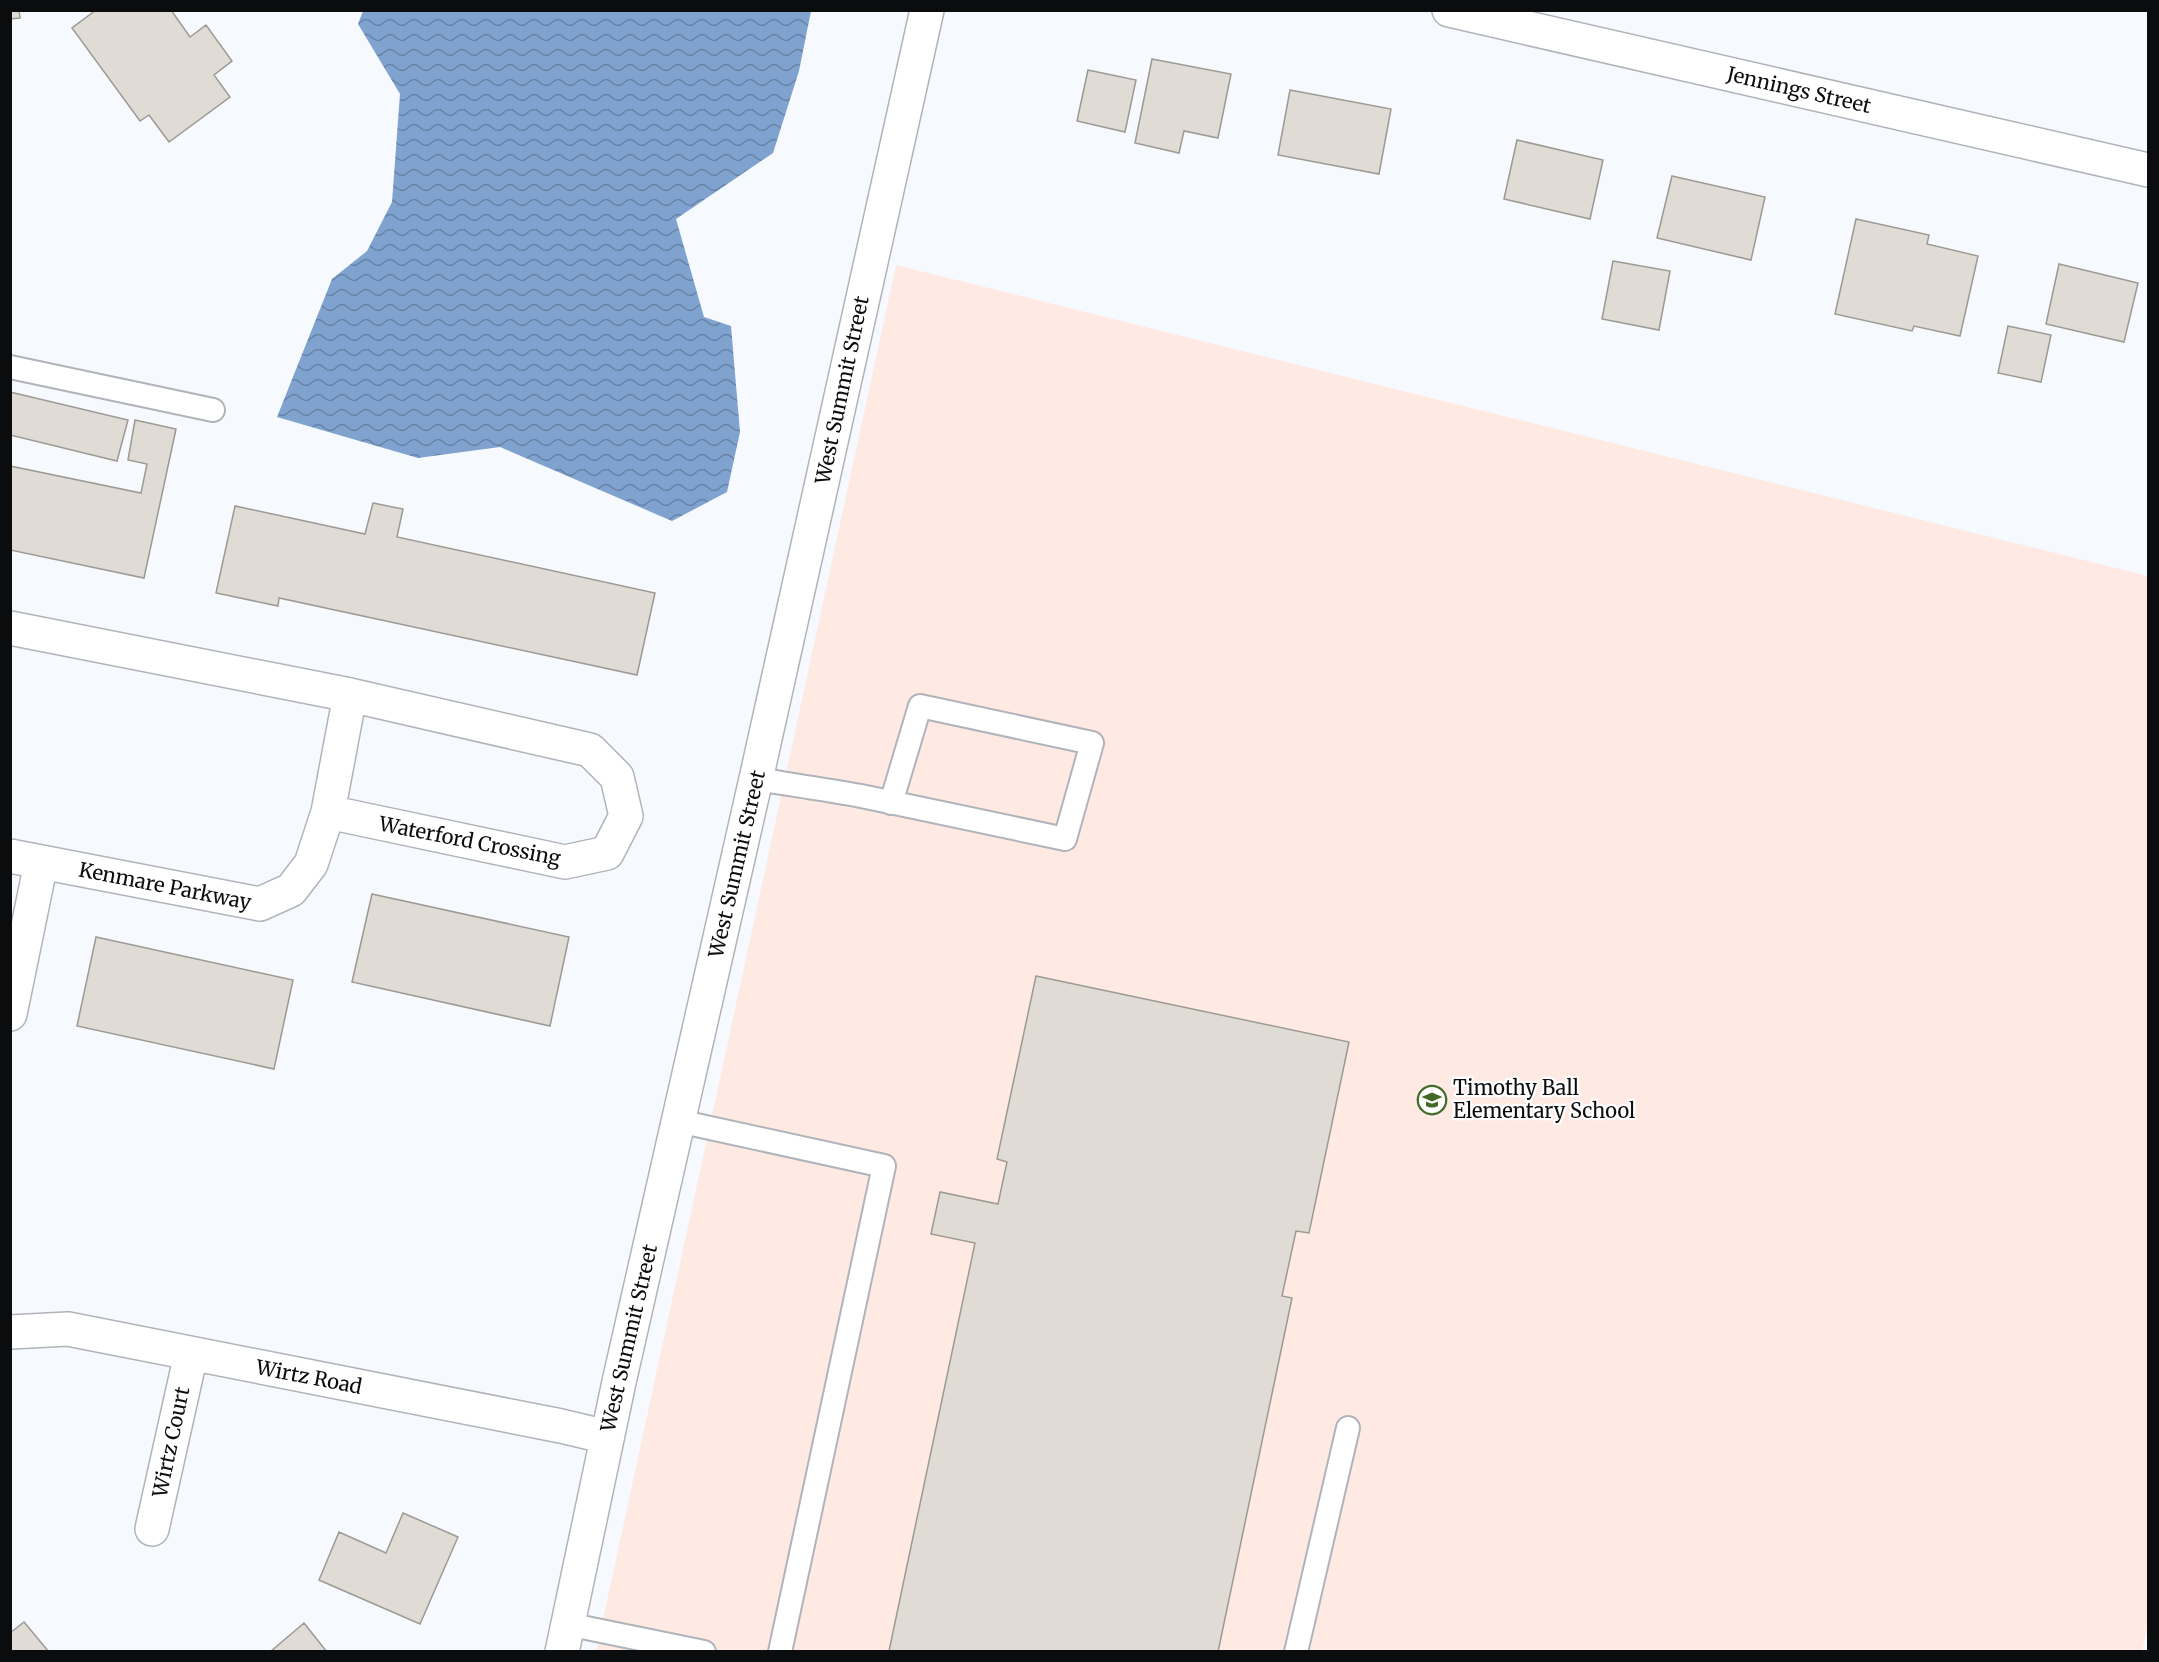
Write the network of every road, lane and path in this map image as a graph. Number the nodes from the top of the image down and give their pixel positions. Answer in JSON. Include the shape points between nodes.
{"nodes":[{"id":1,"x":927,"y":10,"type":"edge"},
{"id":2,"x":1449,"y":10,"type":"edge"},
{"id":3,"x":2148,"y":170,"type":"edge"},
{"id":4,"x":10,"y":367,"type":"edge"},
{"id":5,"x":213,"y":410,"type":"dead end"},
{"id":6,"x":10,"y":628,"type":"edge"},
{"id":7,"x":350,"y":695,"type":"junction"},
{"id":8,"x":756,"y":779,"type":"junction"},
{"id":9,"x":891,"y":803,"type":"junction"},
{"id":10,"x":328,"y":812,"type":"junction"},
{"id":11,"x":26,"y":859,"type":"edge"},
{"id":12,"x":10,"y":1014,"type":"edge"},
{"id":13,"x":678,"y":1121,"type":"junction"},
{"id":14,"x":10,"y":1332,"type":"edge"},
{"id":15,"x":191,"y":1354,"type":"junction"},
{"id":16,"x":1348,"y":1428,"type":"dead end"},
{"id":17,"x":607,"y":1437,"type":"junction"},
{"id":18,"x":152,"y":1529,"type":"dead end"},
{"id":19,"x":564,"y":1638,"type":"edge"},
{"id":20,"x":704,"y":1652,"type":"edge"},
{"id":21,"x":780,"y":1652,"type":"edge"},
{"id":22,"x":1296,"y":1652,"type":"edge"}],
"edges":[{"from":1,"to":8,"type":"street","name":"West Summit Street"},
{"from":2,"to":3,"type":"street","name":"Jennings Street"},
{"from":4,"to":5,"type":"lane"},
{"from":6,"to":7,"type":"street"},
{"from":7,"to":10,"type":"street","name":"Kenmare Parkway"},
{"from":7,"to":10,"type":"street","name":"Waterford Crossing","via":[[590,750],[617,777],[626,816],[607,854],[565,862]]},
{"from":8,"to":9,"type":"lane"},
{"from":8,"to":13,"type":"street","name":"West Summit Street"},
{"from":9,"to":9,"type":"lane","via":[[1065,839],[1092,743],[920,706]]},
{"from":10,"to":11,"type":"street","name":"Kenmare Parkway","via":[[311,864],[291,890],[260,904]]},
{"from":11,"to":12,"type":"street"},
{"from":13,"to":17,"type":"street","name":"West Summit Street"},
{"from":13,"to":21,"type":"lane","via":[[884,1166]]},
{"from":14,"to":15,"type":"street","name":"Wirtz Road","via":[[68,1329]]},
{"from":15,"to":17,"type":"street","name":"Wirtz Road"},
{"from":15,"to":18,"type":"street","name":"Wirtz Court"},
{"from":16,"to":22,"type":"lane"},
{"from":17,"to":19,"type":"street","name":"West Summit Street"},
{"from":19,"to":20,"type":"lane"}]}
